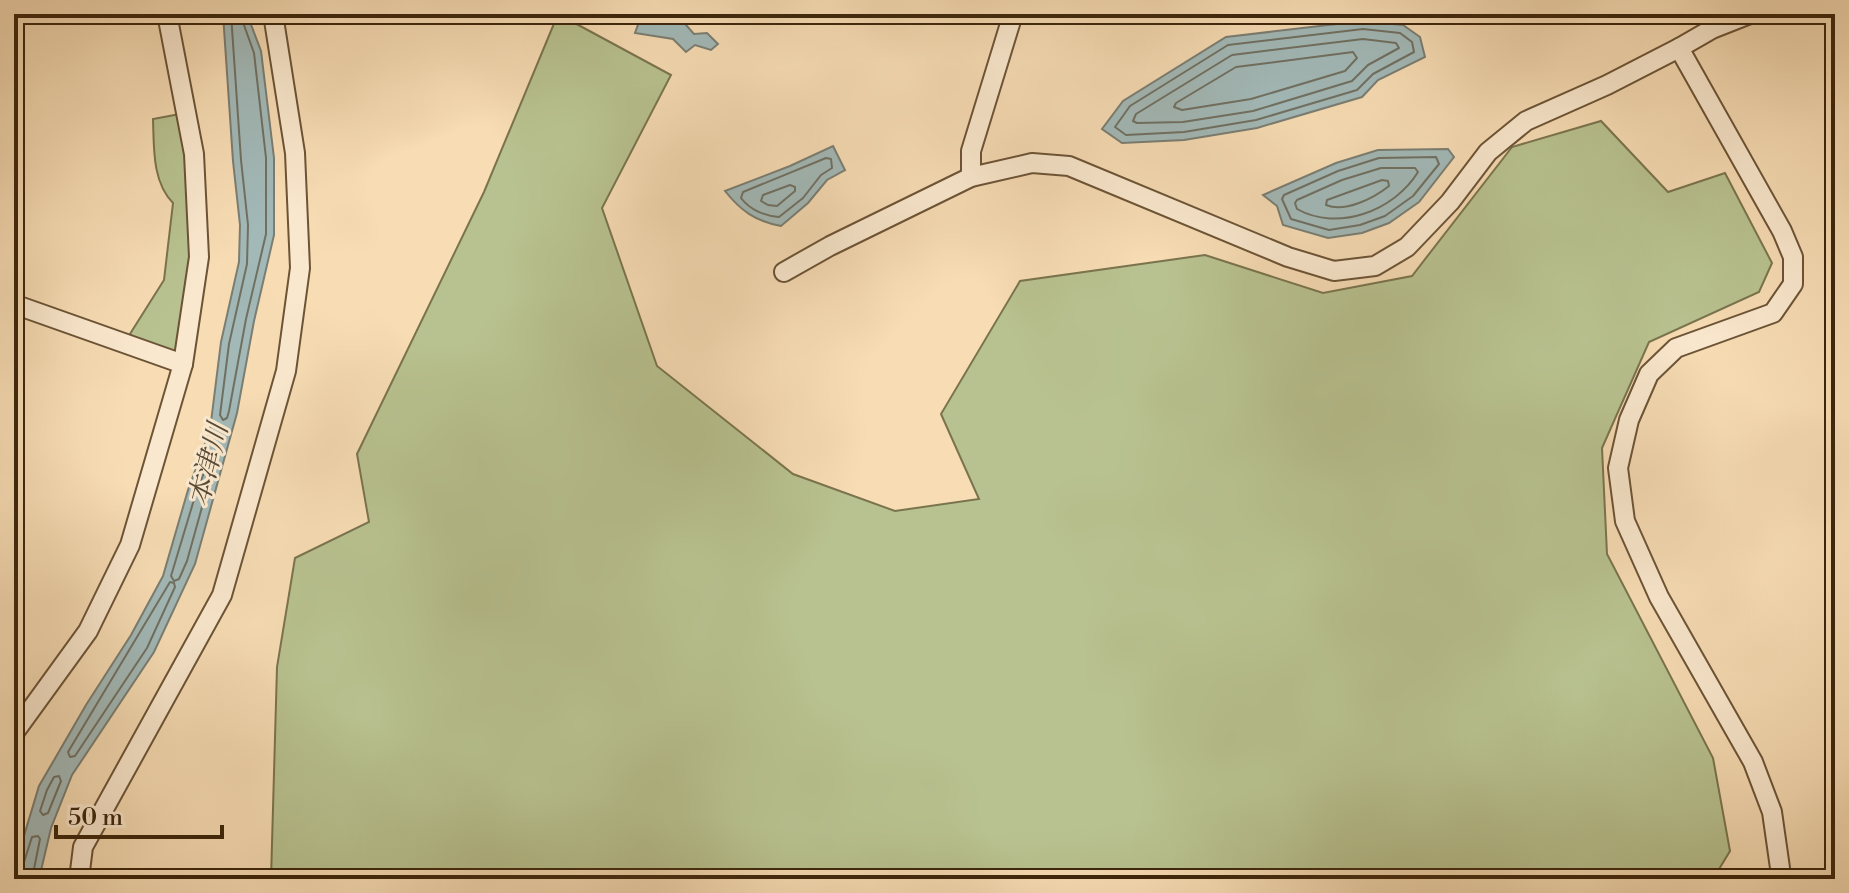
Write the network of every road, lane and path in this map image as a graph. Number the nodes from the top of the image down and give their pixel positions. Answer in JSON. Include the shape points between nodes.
{"nodes":[{"id":1,"x":167,"y":14,"type":"edge"},
{"id":2,"x":273,"y":14,"type":"edge"},
{"id":3,"x":1013,"y":14,"type":"edge"},
{"id":4,"x":1750,"y":14,"type":"edge"},
{"id":5,"x":1679,"y":48,"type":"junction"},
{"id":6,"x":971,"y":177,"type":"junction"},
{"id":7,"x":784,"y":272,"type":"dead end"},
{"id":8,"x":14,"y":315,"type":"edge"},
{"id":9,"x":183,"y":364,"type":"junction"},
{"id":10,"x":14,"y":733,"type":"edge"},
{"id":11,"x":79,"y":879,"type":"edge"},
{"id":12,"x":1780,"y":879,"type":"edge"}],
"edges":[{"from":1,"to":9,"type":"street","via":[[194,154],[199,257]]},
{"from":2,"to":11,"type":"street","via":[[295,153],[300,268],[286,371],[222,595],[83,847]]},
{"from":3,"to":6,"type":"street","via":[[971,151]]},
{"from":4,"to":5,"type":"street"},
{"from":5,"to":6,"type":"street","via":[[1526,121],[1488,152],[1407,247],[1375,266],[1334,271],[1288,257],[1069,166],[1032,163]]},
{"from":5,"to":12,"type":"street","via":[[1782,231],[1793,257],[1793,284],[1773,313],[1676,348],[1649,374],[1629,420],[1618,468],[1625,521],[1659,597],[1753,762],[1772,812]]},
{"from":6,"to":7,"type":"street"},
{"from":8,"to":9,"type":"street","via":[[22,307]]},
{"from":9,"to":10,"type":"street","via":[[130,545],[88,631]]}]}
